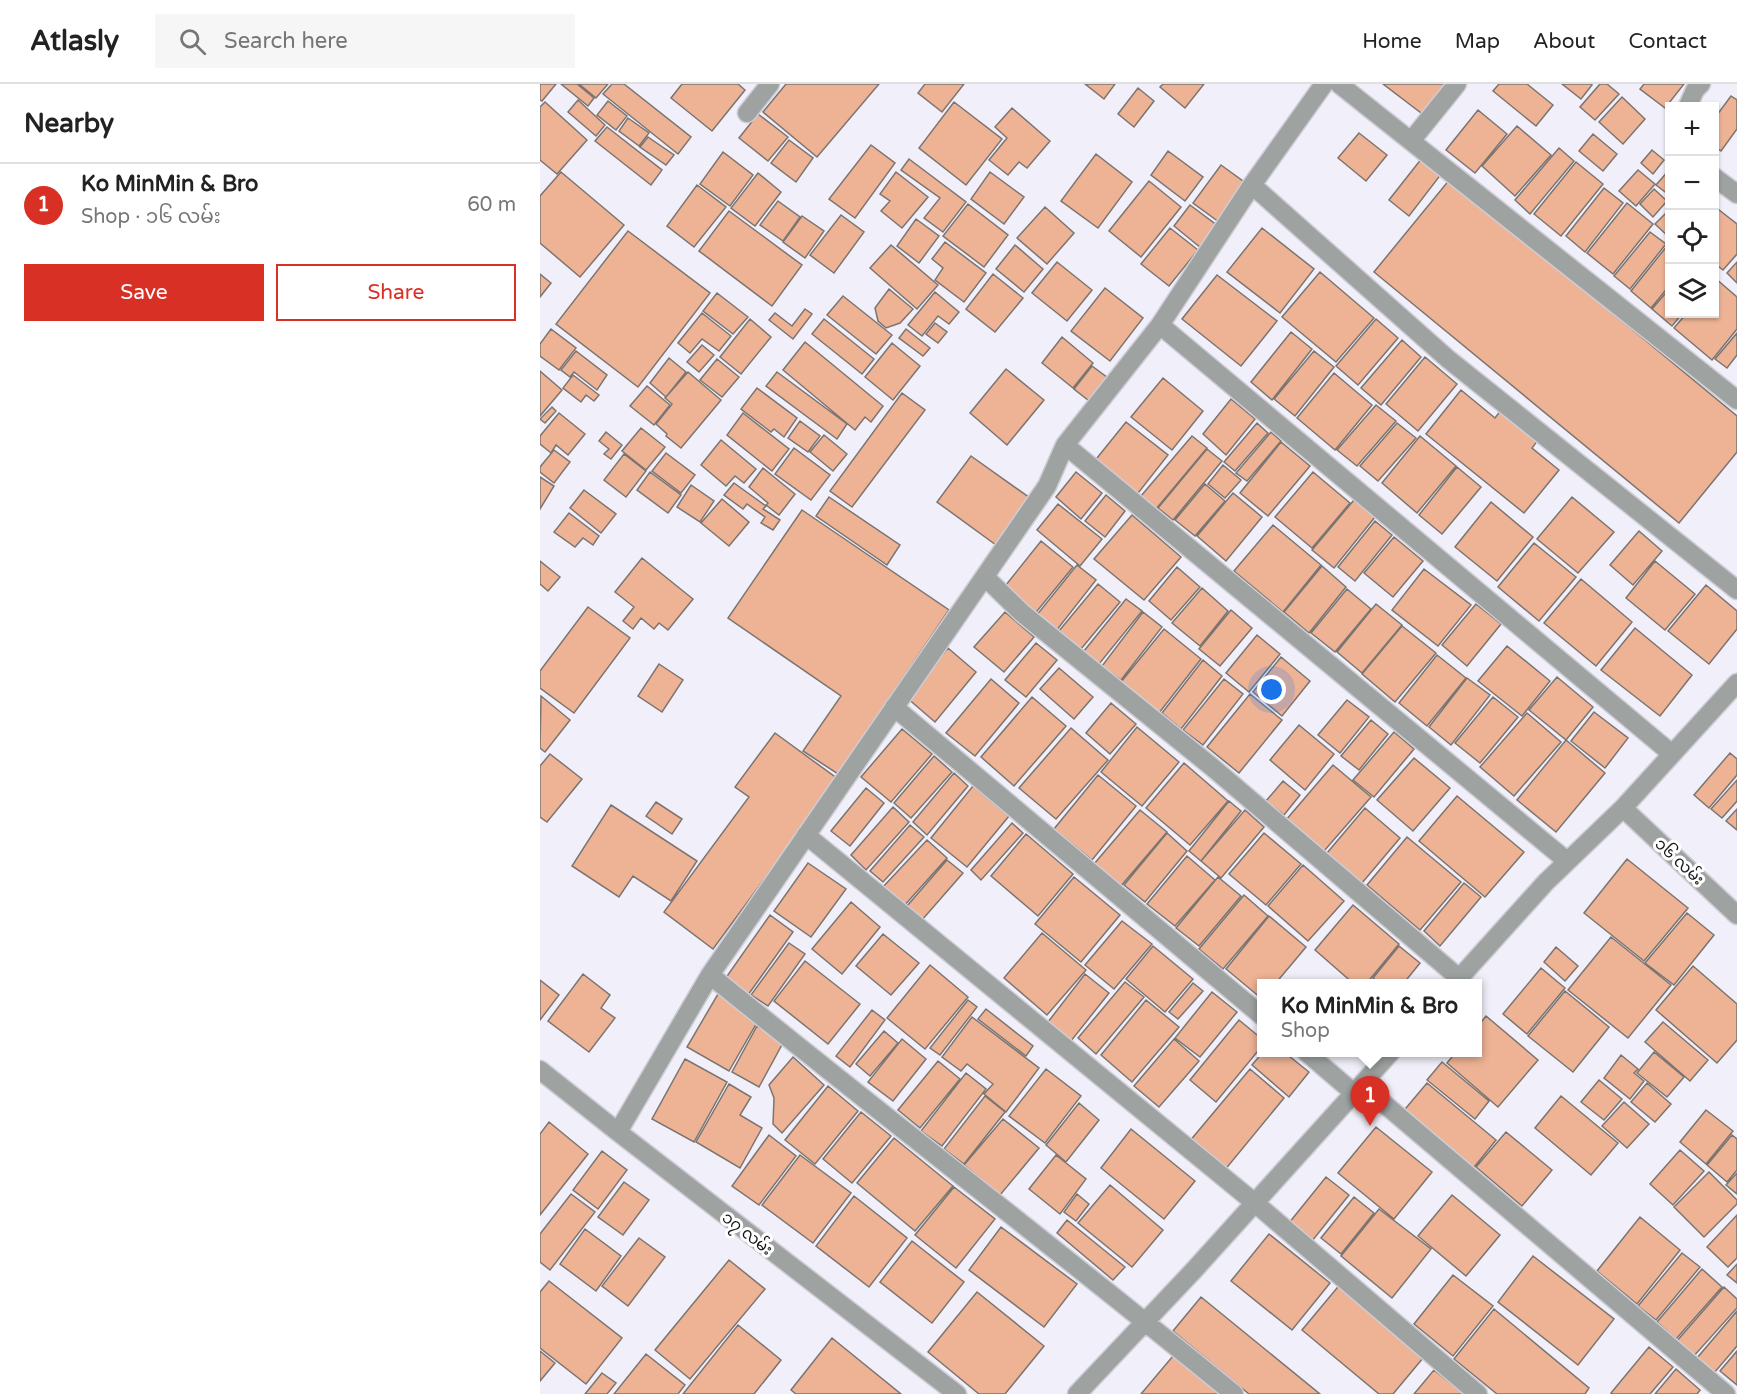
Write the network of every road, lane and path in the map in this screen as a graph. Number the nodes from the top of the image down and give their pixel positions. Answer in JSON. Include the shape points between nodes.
{"nodes":[{"id":1,"x":770,"y":84,"type":"edge"},
{"id":2,"x":1324,"y":84,"type":"edge"},
{"id":3,"x":1339,"y":84,"type":"edge"},
{"id":4,"x":1456,"y":84,"type":"edge"},
{"id":5,"x":1701,"y":84,"type":"edge"},
{"id":6,"x":1690,"y":102,"type":"edge"},
{"id":7,"x":747,"y":113,"type":"dead end"},
{"id":8,"x":1411,"y":141,"type":"junction"},
{"id":9,"x":1719,"y":181,"type":"edge"},
{"id":10,"x":1252,"y":185,"type":"junction"},
{"id":11,"x":1737,"y":194,"type":"edge"},
{"id":12,"x":1160,"y":325,"type":"junction"},
{"id":13,"x":1737,"y":400,"type":"edge"},
{"id":14,"x":1065,"y":445,"type":"junction"},
{"id":15,"x":985,"y":577,"type":"junction"},
{"id":16,"x":1737,"y":590,"type":"edge"},
{"id":17,"x":1737,"y":683,"type":"edge"},
{"id":18,"x":894,"y":707,"type":"junction"},
{"id":19,"x":1672,"y":754,"type":"junction"},
{"id":20,"x":1623,"y":808,"type":"junction"},
{"id":21,"x":806,"y":835,"type":"junction"},
{"id":22,"x":1568,"y":861,"type":"junction"},
{"id":23,"x":1737,"y":915,"type":"edge"},
{"id":24,"x":710,"y":975,"type":"junction"},
{"id":25,"x":1454,"y":979,"type":"edge"},
{"id":26,"x":1458,"y":979,"type":"edge"},
{"id":27,"x":1257,"y":1012,"type":"edge"},
{"id":28,"x":1312,"y":1057,"type":"edge"},
{"id":29,"x":1387,"y":1057,"type":"edge"},
{"id":30,"x":540,"y":1070,"type":"edge"},
{"id":31,"x":1358,"y":1089,"type":"junction"},
{"id":32,"x":618,"y":1132,"type":"junction"},
{"id":33,"x":1255,"y":1203,"type":"junction"},
{"id":34,"x":1145,"y":1321,"type":"junction"},
{"id":35,"x":957,"y":1394,"type":"edge"},
{"id":36,"x":1077,"y":1394,"type":"edge"},
{"id":37,"x":1234,"y":1394,"type":"edge"},
{"id":38,"x":1478,"y":1394,"type":"edge"},
{"id":39,"x":1726,"y":1394,"type":"edge"}],
"edges":[{"from":1,"to":7,"type":"street"},
{"from":2,"to":10,"type":"street"},
{"from":3,"to":8,"type":"street"},
{"from":4,"to":8,"type":"street"},
{"from":5,"to":6,"type":"street"},
{"from":8,"to":13,"type":"street"},
{"from":9,"to":11,"type":"street"},
{"from":10,"to":12,"type":"street"},
{"from":10,"to":16,"type":"street","via":[[1448,359]]},
{"from":12,"to":14,"type":"street"},
{"from":12,"to":19,"type":"street"},
{"from":14,"to":15,"type":"street","via":[[1047,486]]},
{"from":14,"to":22,"type":"street"},
{"from":15,"to":18,"type":"street"},
{"from":15,"to":25,"type":"street","via":[[1022,613],[1212,767]]},
{"from":17,"to":19,"type":"street"},
{"from":18,"to":21,"type":"street"},
{"from":18,"to":27,"type":"street"},
{"from":19,"to":20,"type":"street"},
{"from":20,"to":22,"type":"street"},
{"from":20,"to":23,"type":"street","name":"၁၆ လမ်း"},
{"from":21,"to":24,"type":"street"},
{"from":21,"to":33,"type":"street"},
{"from":22,"to":26,"type":"street"},
{"from":24,"to":32,"type":"street"},
{"from":24,"to":34,"type":"street"},
{"from":28,"to":31,"type":"street"},
{"from":29,"to":31,"type":"street"},
{"from":30,"to":32,"type":"street","name":"၁၇ လမ်း"},
{"from":31,"to":33,"type":"street"},
{"from":31,"to":39,"type":"street"},
{"from":32,"to":35,"type":"street","name":"၁၇ လမ်း"},
{"from":33,"to":34,"type":"street"},
{"from":33,"to":38,"type":"street"},
{"from":34,"to":36,"type":"street"},
{"from":34,"to":37,"type":"street"}]}
